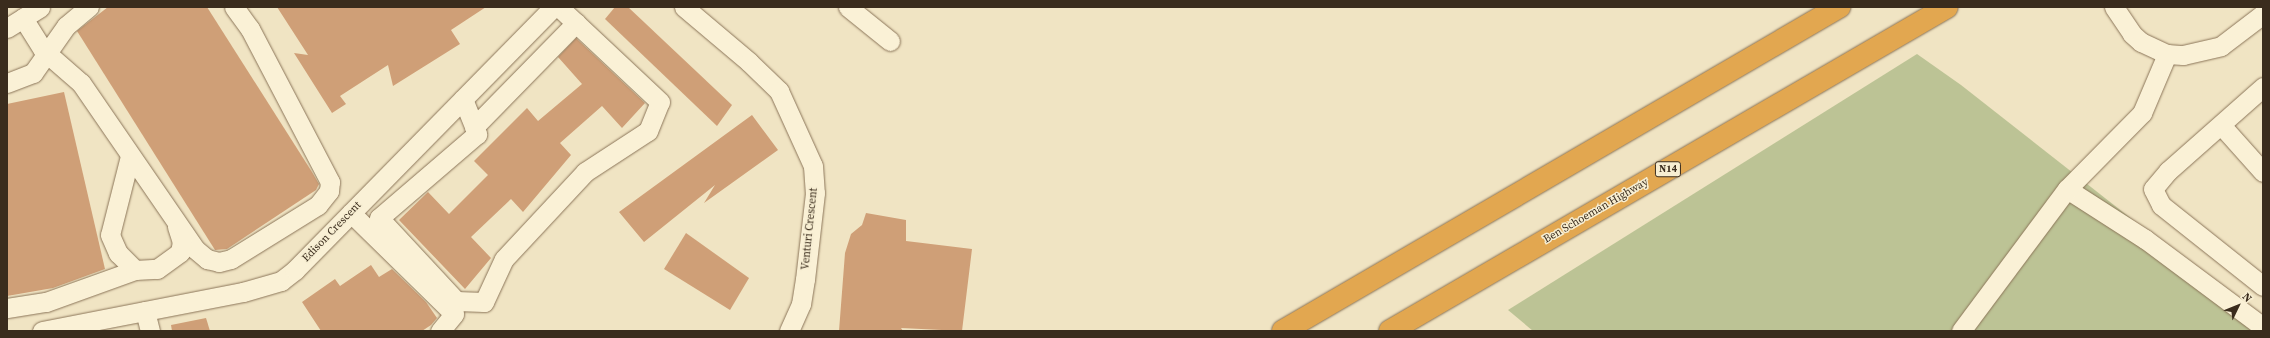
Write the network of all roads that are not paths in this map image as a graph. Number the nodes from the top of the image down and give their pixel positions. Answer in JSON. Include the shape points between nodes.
{"nodes":[{"id":1,"x":40,"y":7,"type":"edge"},
{"id":2,"x":89,"y":7,"type":"edge"},
{"id":3,"x":234,"y":7,"type":"edge"},
{"id":4,"x":553,"y":7,"type":"edge"},
{"id":5,"x":560,"y":7,"type":"edge"},
{"id":6,"x":684,"y":7,"type":"edge"},
{"id":7,"x":848,"y":7,"type":"edge"},
{"id":8,"x":1838,"y":7,"type":"edge"},
{"id":9,"x":1947,"y":7,"type":"edge"},
{"id":10,"x":2118,"y":13,"type":"edge"},
{"id":11,"x":2263,"y":14,"type":"edge"},
{"id":12,"x":23,"y":18,"type":"junction"},
{"id":13,"x":576,"y":23,"type":"junction"},
{"id":14,"x":7,"y":28,"type":"edge"},
{"id":15,"x":890,"y":41,"type":"dead end"},
{"id":16,"x":46,"y":54,"type":"junction"},
{"id":17,"x":2167,"y":54,"type":"junction"},
{"id":18,"x":7,"y":83,"type":"edge"},
{"id":19,"x":2261,"y":94,"type":"edge"},
{"id":20,"x":463,"y":99,"type":"junction"},
{"id":21,"x":2221,"y":125,"type":"junction"},
{"id":22,"x":474,"y":127,"type":"junction"},
{"id":23,"x":130,"y":156,"type":"junction"},
{"id":24,"x":2263,"y":172,"type":"edge"},
{"id":25,"x":2067,"y":189,"type":"junction"},
{"id":26,"x":351,"y":214,"type":"junction"},
{"id":27,"x":176,"y":225,"type":"junction"},
{"id":28,"x":135,"y":270,"type":"junction"},
{"id":29,"x":2263,"y":286,"type":"edge"},
{"id":30,"x":7,"y":308,"type":"edge"},
{"id":31,"x":145,"y":311,"type":"junction"},
{"id":32,"x":2258,"y":327,"type":"edge"},
{"id":33,"x":42,"y":331,"type":"edge"},
{"id":34,"x":150,"y":331,"type":"edge"},
{"id":35,"x":440,"y":331,"type":"edge"},
{"id":36,"x":789,"y":331,"type":"edge"},
{"id":37,"x":1283,"y":331,"type":"edge"},
{"id":38,"x":1390,"y":331,"type":"edge"},
{"id":39,"x":1961,"y":331,"type":"edge"}],
"edges":[{"from":1,"to":12,"type":"street"},
{"from":2,"to":16,"type":"street","via":[[66,26]]},
{"from":3,"to":27,"type":"street","via":[[250,29],[328,175],[329,191],[318,205],[231,259],[219,262],[202,257]]},
{"from":4,"to":20,"type":"street","name":"Edison Crescent"},
{"from":5,"to":13,"type":"street"},
{"from":6,"to":36,"type":"street","name":"Venturi Crescent","via":[[779,91],[813,166],[815,193],[805,278],[801,304]]},
{"from":7,"to":15,"type":"street"},
{"from":8,"to":37,"type":"highway"},
{"from":9,"to":38,"type":"highway","name":"Ben Schoeman Highway","number":"N14"},
{"from":10,"to":17,"type":"street","via":[[2141,42]]},
{"from":11,"to":17,"type":"street","via":[[2221,46],[2196,54]]},
{"from":12,"to":14,"type":"street"},
{"from":12,"to":16,"type":"street"},
{"from":13,"to":22,"type":"street"},
{"from":13,"to":22,"type":"street","via":[[660,102],[648,131],[585,172],[504,259],[484,302],[456,301],[379,218],[477,134]]},
{"from":16,"to":18,"type":"street","via":[[33,73]]},
{"from":16,"to":23,"type":"street","via":[[81,83]]},
{"from":17,"to":25,"type":"street","via":[[2142,113]]},
{"from":19,"to":21,"type":"street"},
{"from":20,"to":22,"type":"street"},
{"from":20,"to":26,"type":"street","name":"Edison Crescent"},
{"from":21,"to":24,"type":"street"},
{"from":21,"to":29,"type":"street","via":[[2160,180],[2153,194],[2161,205]]},
{"from":23,"to":27,"type":"street"},
{"from":23,"to":28,"type":"street","via":[[110,234],[118,253]]},
{"from":25,"to":32,"type":"street","via":[[2145,239]]},
{"from":25,"to":39,"type":"street"},
{"from":26,"to":31,"type":"street","name":"Edison Crescent","via":[[295,270],[281,280],[243,292]]},
{"from":26,"to":35,"type":"street","via":[[454,314]]},
{"from":27,"to":28,"type":"street","via":[[182,242],[180,252],[157,269]]},
{"from":28,"to":30,"type":"street","via":[[46,302]]},
{"from":31,"to":33,"type":"street","name":"Edison Crescent"},
{"from":31,"to":34,"type":"street"}]}
